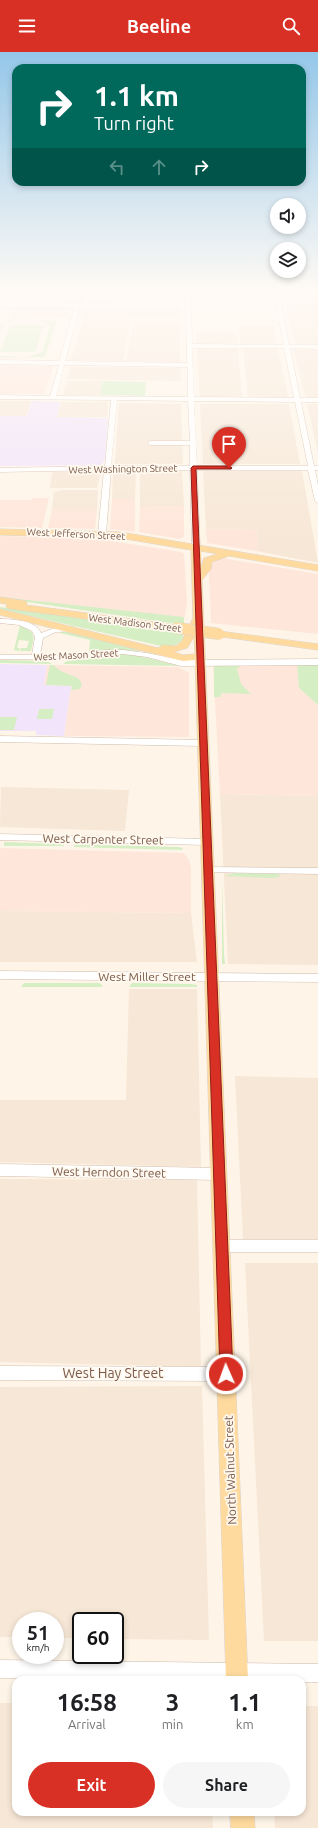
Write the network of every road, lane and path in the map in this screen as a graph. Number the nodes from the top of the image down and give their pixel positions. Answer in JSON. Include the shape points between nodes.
{"nodes":[{"id":1,"x":59,"y":373,"type":"edge"},
{"id":2,"x":190,"y":373,"type":"edge"},
{"id":3,"x":291,"y":373,"type":"edge"},
{"id":4,"x":0,"y":397,"type":"edge"},
{"id":5,"x":52,"y":398,"type":"junction"},
{"id":6,"x":114,"y":399,"type":"junction"},
{"id":7,"x":190,"y":400,"type":"junction"},
{"id":8,"x":297,"y":400,"type":"junction"},
{"id":9,"x":318,"y":400,"type":"edge"},
{"id":10,"x":150,"y":443,"type":"dead end"},
{"id":11,"x":192,"y":443,"type":"junction"},
{"id":12,"x":107,"y":468,"type":"junction"},
{"id":13,"x":193,"y":468,"type":"junction"},
{"id":14,"x":314,"y":468,"type":"edge"},
{"id":15,"x":0,"y":470,"type":"edge"},
{"id":16,"x":318,"y":501,"type":"edge"},
{"id":17,"x":0,"y":532,"type":"edge"},
{"id":18,"x":102,"y":534,"type":"junction"},
{"id":19,"x":196,"y":548,"type":"junction"},
{"id":20,"x":235,"y":554,"type":"junction"},
{"id":21,"x":318,"y":568,"type":"edge"},
{"id":22,"x":197,"y":580,"type":"junction"},
{"id":23,"x":0,"y":600,"type":"edge"},
{"id":24,"x":0,"y":604,"type":"edge"},
{"id":25,"x":2,"y":616,"type":"edge"},
{"id":26,"x":103,"y":618,"type":"junction"},
{"id":27,"x":198,"y":618,"type":"junction"},
{"id":28,"x":70,"y":629,"type":"junction"},
{"id":29,"x":38,"y":637,"type":"junction"},
{"id":30,"x":108,"y":638,"type":"junction"},
{"id":31,"x":318,"y":647,"type":"edge"},
{"id":32,"x":0,"y":657,"type":"edge"},
{"id":33,"x":318,"y":657,"type":"edge"},
{"id":34,"x":35,"y":658,"type":"junction"},
{"id":35,"x":200,"y":659,"type":"junction"},
{"id":36,"x":318,"y":662,"type":"edge"},
{"id":37,"x":0,"y":739,"type":"edge"},
{"id":38,"x":202,"y":743,"type":"junction"},
{"id":39,"x":0,"y":837,"type":"edge"},
{"id":40,"x":206,"y":842,"type":"junction"},
{"id":41,"x":207,"y":870,"type":"junction"},
{"id":42,"x":318,"y":871,"type":"edge"},
{"id":43,"x":0,"y":975,"type":"edge"},
{"id":44,"x":212,"y":977,"type":"junction"},
{"id":45,"x":318,"y":978,"type":"edge"},
{"id":46,"x":0,"y":1170,"type":"edge"},
{"id":47,"x":219,"y":1174,"type":"junction"},
{"id":48,"x":222,"y":1246,"type":"junction"},
{"id":49,"x":318,"y":1246,"type":"edge"},
{"id":50,"x":0,"y":1373,"type":"edge"},
{"id":51,"x":226,"y":1374,"type":"junction"},
{"id":52,"x":0,"y":1669,"type":"edge"},
{"id":53,"x":318,"y":1673,"type":"edge"},
{"id":54,"x":237,"y":1676,"type":"edge"},
{"id":55,"x":242,"y":1816,"type":"edge"},
{"id":56,"x":243,"y":1828,"type":"edge"}],
"edges":[{"from":1,"to":5,"type":"street"},
{"from":2,"to":7,"type":"street","name":"North Walnut Street"},
{"from":3,"to":8,"type":"street"},
{"from":4,"to":5,"type":"street"},
{"from":5,"to":6,"type":"street"},
{"from":6,"to":7,"type":"street"},
{"from":6,"to":12,"type":"street"},
{"from":7,"to":8,"type":"street"},
{"from":7,"to":11,"type":"street","name":"North Walnut Street"},
{"from":8,"to":9,"type":"street"},
{"from":8,"to":14,"type":"street"},
{"from":10,"to":11,"type":"street"},
{"from":11,"to":13,"type":"street","name":"North Walnut Street"},
{"from":12,"to":13,"type":"street","name":"West Washington Street"},
{"from":12,"to":15,"type":"street","name":"West Washington Street"},
{"from":12,"to":18,"type":"street"},
{"from":13,"to":14,"type":"street","name":"West Washington Street"},
{"from":13,"to":19,"type":"street","name":"North Walnut Street"},
{"from":14,"to":16,"type":"street"},
{"from":17,"to":18,"type":"main road","name":"West Jefferson Street"},
{"from":18,"to":19,"type":"main road","name":"West Jefferson Street"},
{"from":19,"to":20,"type":"main road","name":"West Jefferson Street"},
{"from":19,"to":22,"type":"main road","name":"North Walnut Street"},
{"from":20,"to":21,"type":"main road","name":"West Jefferson Street"},
{"from":20,"to":22,"type":"main road","via":[[207,560],[206,569]]},
{"from":22,"to":27,"type":"main road","name":"North Walnut Street"},
{"from":23,"to":26,"type":"main road"},
{"from":24,"to":26,"type":"main road","name":"West Madison Street"},
{"from":25,"to":28,"type":"main road"},
{"from":25,"to":29,"type":"street","via":[[32,627],[37,631]]},
{"from":26,"to":31,"type":"main road","name":"West Madison Street","bridge":true},
{"from":27,"to":30,"type":"main road","via":[[191,627],[186,644],[179,648],[166,649]]},
{"from":27,"to":35,"type":"main road","name":"North Walnut Street"},
{"from":28,"to":29,"type":"street","via":[[55,630]]},
{"from":28,"to":30,"type":"main road"},
{"from":29,"to":34,"type":"street"},
{"from":30,"to":35,"type":"main road","via":[[183,658]]},
{"from":32,"to":34,"type":"street","name":"West Mason Street"},
{"from":33,"to":35,"type":"street","name":"West Mason Street"},
{"from":34,"to":35,"type":"street","name":"West Mason Street","via":[[123,652],[181,663]]},
{"from":35,"to":36,"type":"street","name":"West Mason Street"},
{"from":35,"to":38,"type":"main road","name":"North Walnut Street"},
{"from":37,"to":38,"type":"street"},
{"from":38,"to":40,"type":"main road","name":"North Walnut Street"},
{"from":39,"to":40,"type":"street","name":"West Carpenter Street"},
{"from":40,"to":41,"type":"main road","name":"North Walnut Street"},
{"from":41,"to":42,"type":"street"},
{"from":41,"to":44,"type":"main road","name":"North Walnut Street"},
{"from":43,"to":44,"type":"street","name":"West Miller Street"},
{"from":44,"to":45,"type":"street","name":"West Miller Street"},
{"from":44,"to":47,"type":"main road","name":"North Walnut Street"},
{"from":46,"to":47,"type":"street","name":"West Herndon Street"},
{"from":47,"to":48,"type":"main road","name":"North Walnut Street"},
{"from":48,"to":49,"type":"street"},
{"from":48,"to":51,"type":"main road","name":"North Walnut Street"},
{"from":50,"to":51,"type":"street","name":"West Hay Street"},
{"from":51,"to":54,"type":"main road","name":"North Walnut Street"},
{"from":52,"to":54,"type":"street"},
{"from":53,"to":54,"type":"street"},
{"from":55,"to":56,"type":"main road"}]}
